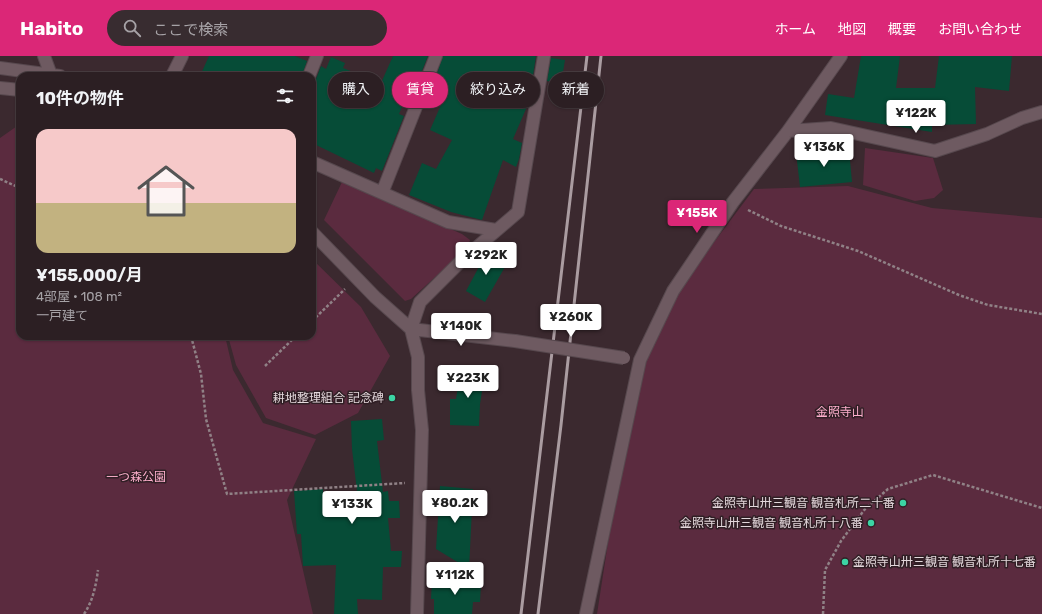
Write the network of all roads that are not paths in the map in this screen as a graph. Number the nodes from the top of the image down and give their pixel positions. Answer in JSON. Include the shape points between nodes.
{"nodes":[{"id":1,"x":44,"y":56,"type":"edge"},
{"id":2,"x":182,"y":56,"type":"edge"},
{"id":3,"x":317,"y":56,"type":"edge"},
{"id":4,"x":436,"y":56,"type":"edge"},
{"id":5,"x":544,"y":56,"type":"edge"},
{"id":6,"x":841,"y":56,"type":"edge"},
{"id":7,"x":0,"y":68,"type":"edge"},
{"id":8,"x":31,"y":72,"type":"edge"},
{"id":9,"x":53,"y":72,"type":"edge"},
{"id":10,"x":174,"y":72,"type":"edge"},
{"id":11,"x":311,"y":72,"type":"edge"},
{"id":12,"x":0,"y":88,"type":"edge"},
{"id":13,"x":16,"y":90,"type":"edge"},
{"id":14,"x":1042,"y":112,"type":"edge"},
{"id":15,"x":788,"y":130,"type":"junction"},
{"id":16,"x":316,"y":164,"type":"edge"},
{"id":17,"x":382,"y":193,"type":"junction"},
{"id":18,"x":496,"y":230,"type":"junction"},
{"id":19,"x":316,"y":236,"type":"edge"},
{"id":20,"x":411,"y":329,"type":"junction"},
{"id":21,"x":640,"y":360,"type":"junction"},
{"id":22,"x":417,"y":614,"type":"edge"},
{"id":23,"x":586,"y":614,"type":"edge"}],
"edges":[{"from":1,"to":9,"type":"street"},
{"from":2,"to":10,"type":"street"},
{"from":3,"to":11,"type":"street"},
{"from":4,"to":17,"type":"street"},
{"from":5,"to":18,"type":"street","via":[[518,212]]},
{"from":6,"to":15,"type":"street"},
{"from":7,"to":8,"type":"street"},
{"from":12,"to":13,"type":"street"},
{"from":14,"to":15,"type":"street","via":[[935,151],[831,128]]},
{"from":15,"to":21,"type":"street","via":[[733,202],[673,291]]},
{"from":16,"to":17,"type":"street"},
{"from":17,"to":18,"type":"street","via":[[448,222]]},
{"from":18,"to":20,"type":"street","via":[[420,302]]},
{"from":19,"to":20,"type":"street","via":[[374,297]]},
{"from":20,"to":21,"type":"street","bridge":true,"via":[[515,341]]},
{"from":20,"to":22,"type":"street","via":[[418,357],[422,430]]},
{"from":21,"to":23,"type":"street"}]}
